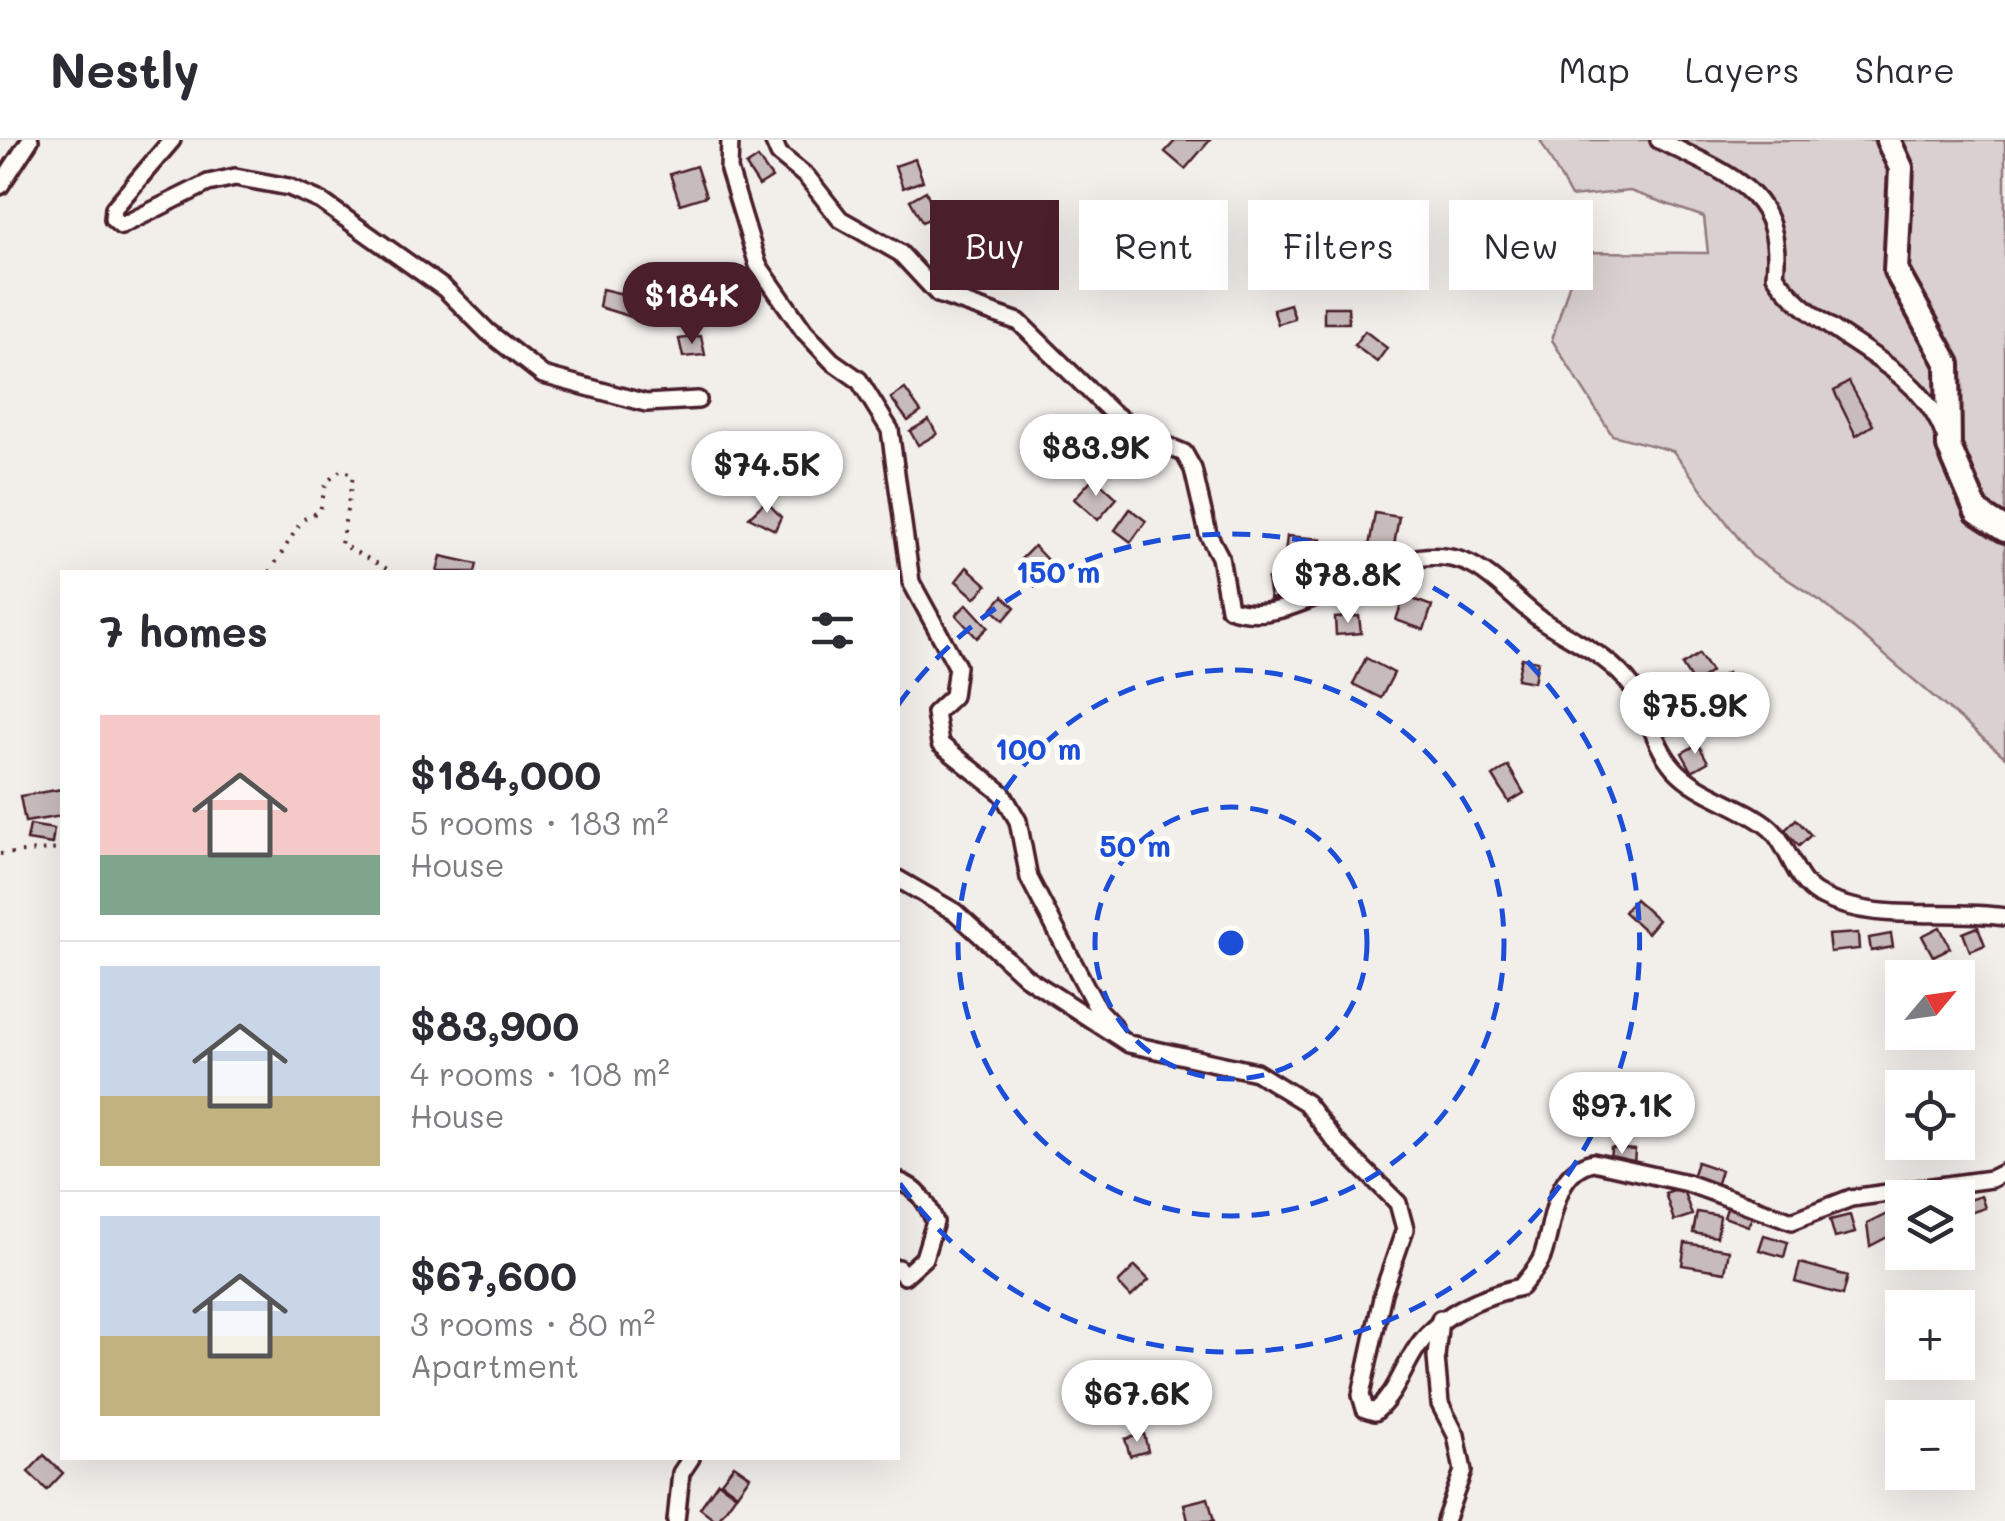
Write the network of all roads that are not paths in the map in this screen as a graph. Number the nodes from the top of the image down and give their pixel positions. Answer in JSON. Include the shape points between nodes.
{"nodes":[{"id":1,"x":30,"y":140,"type":"edge"},
{"id":2,"x":172,"y":140,"type":"edge"},
{"id":3,"x":729,"y":140,"type":"edge"},
{"id":4,"x":772,"y":140,"type":"edge"},
{"id":5,"x":1659,"y":140,"type":"edge"},
{"id":6,"x":1888,"y":140,"type":"edge"},
{"id":7,"x":0,"y":186,"type":"edge"},
{"id":8,"x":698,"y":400,"type":"dead end"},
{"id":9,"x":1948,"y":447,"type":"junction"},
{"id":10,"x":2005,"y":530,"type":"edge"},
{"id":11,"x":900,"y":880,"type":"edge"},
{"id":12,"x":2005,"y":918,"type":"edge"},
{"id":13,"x":1129,"y":1044,"type":"junction"},
{"id":14,"x":2005,"y":1172,"type":"edge"},
{"id":15,"x":900,"y":1182,"type":"edge"},
{"id":16,"x":900,"y":1271,"type":"edge"},
{"id":17,"x":1440,"y":1319,"type":"junction"},
{"id":18,"x":690,"y":1460,"type":"edge"},
{"id":19,"x":676,"y":1521,"type":"edge"},
{"id":20,"x":1445,"y":1521,"type":"edge"}],
"edges":[{"from":1,"to":7,"type":"street"},
{"from":2,"to":8,"type":"street","via":[[114,208],[121,226],[208,183],[235,177],[289,186],[321,201],[445,289],[542,375],[646,404]]},
{"from":3,"to":13,"type":"street","via":[[729,170],[758,266],[804,331],[859,380],[890,430],[911,582],[958,666],[954,696],[935,713],[940,744],[1002,793],[1018,821],[1029,878],[1098,1010]]},
{"from":4,"to":12,"type":"street","via":[[840,219],[900,253],[938,294],[1019,322],[1110,411],[1184,454],[1220,557],[1229,608],[1250,616],[1434,552],[1470,564],[1543,621],[1611,661],[1636,692],[1648,728],[1676,770],[1773,830],[1816,894],[1868,910]]},
{"from":5,"to":9,"type":"street","via":[[1734,177],[1772,218],[1775,275],[1788,294],[1914,384],[1937,414]]},
{"from":6,"to":9,"type":"main road","via":[[1902,168],[1896,270],[1948,364]]},
{"from":9,"to":10,"type":"main road","via":[[1977,512]]},
{"from":11,"to":13,"type":"street","via":[[955,912],[1026,977]]},
{"from":13,"to":17,"type":"street","via":[[1256,1072],[1306,1104],[1398,1203],[1405,1229],[1365,1366],[1365,1409],[1375,1412],[1391,1398],[1412,1354]]},
{"from":14,"to":17,"type":"street","via":[[1851,1198],[1792,1221],[1687,1183],[1592,1162],[1578,1165],[1551,1218],[1543,1258],[1521,1287]]},
{"from":15,"to":16,"type":"street","via":[[926,1202],[935,1222],[924,1258],[904,1276]]},
{"from":17,"to":20,"type":"street","via":[[1440,1404],[1463,1471]]},
{"from":18,"to":19,"type":"street","via":[[681,1473]]}]}
